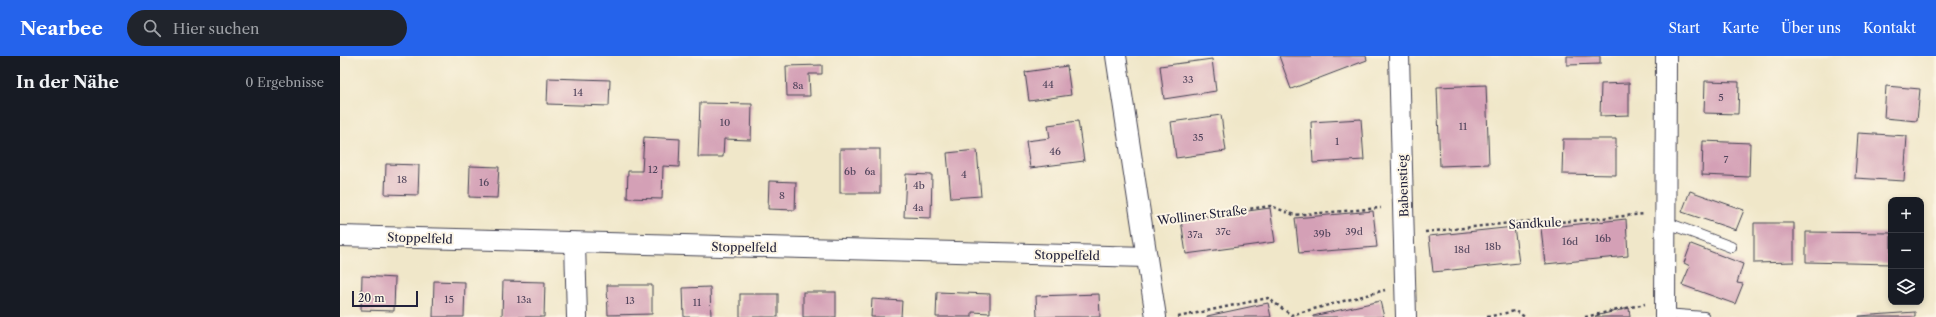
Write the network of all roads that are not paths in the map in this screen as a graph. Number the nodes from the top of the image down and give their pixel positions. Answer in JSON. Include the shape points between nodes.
{"nodes":[{"id":1,"x":1116,"y":56,"type":"edge"},
{"id":2,"x":1399,"y":56,"type":"edge"},
{"id":3,"x":1666,"y":56,"type":"edge"},
{"id":4,"x":1665,"y":217,"type":"junction"},
{"id":5,"x":340,"y":236,"type":"edge"},
{"id":6,"x":575,"y":243,"type":"junction"},
{"id":7,"x":1731,"y":247,"type":"dead end"},
{"id":8,"x":1147,"y":257,"type":"junction"},
{"id":9,"x":1665,"y":310,"type":"edge"},
{"id":10,"x":577,"y":317,"type":"edge"},
{"id":11,"x":1156,"y":317,"type":"edge"},
{"id":12,"x":1406,"y":317,"type":"edge"},
{"id":13,"x":1704,"y":317,"type":"edge"}],
"edges":[{"from":1,"to":8,"type":"street","name":"Wolliner Straße"},
{"from":2,"to":12,"type":"street","name":"Babenstieg"},
{"from":3,"to":4,"type":"street"},
{"from":4,"to":7,"type":"lane"},
{"from":4,"to":9,"type":"street"},
{"from":5,"to":6,"type":"street","name":"Stoppelfeld"},
{"from":6,"to":8,"type":"street","name":"Stoppelfeld"},
{"from":6,"to":10,"type":"street"},
{"from":8,"to":11,"type":"street","name":"Wolliner Straße"},
{"from":9,"to":13,"type":"lane"}]}
